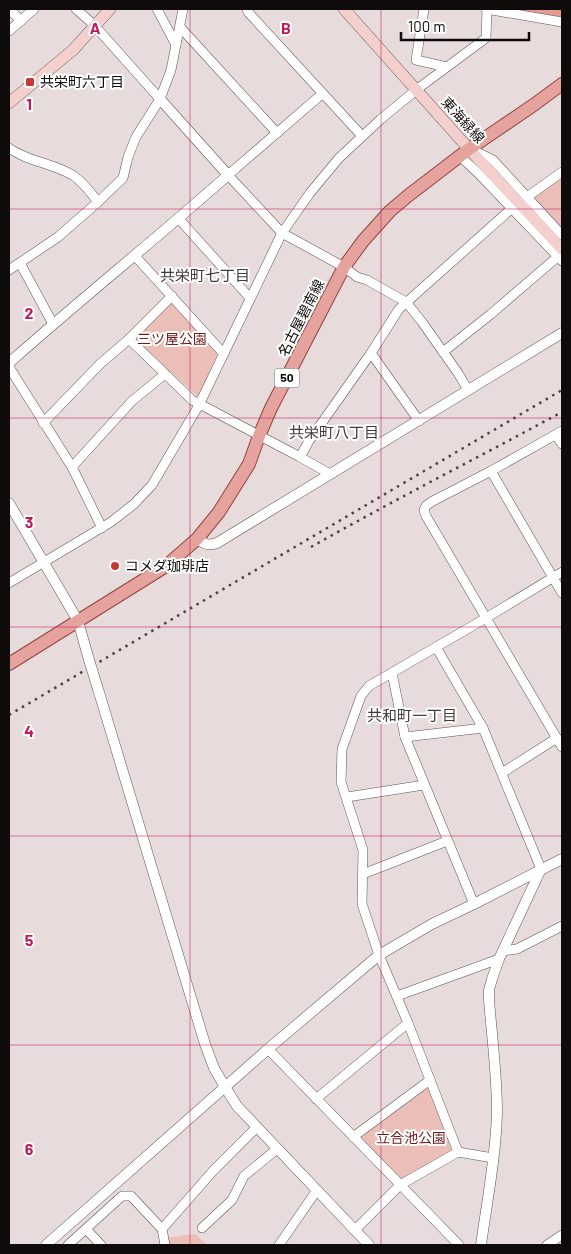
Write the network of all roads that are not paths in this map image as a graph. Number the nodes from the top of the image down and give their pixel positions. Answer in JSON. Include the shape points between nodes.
{"nodes":[{"id":1,"x":9,"y":9,"type":"edge"},
{"id":2,"x":34,"y":9,"type":"edge"},
{"id":3,"x":76,"y":9,"type":"edge"},
{"id":4,"x":110,"y":9,"type":"edge"},
{"id":5,"x":157,"y":9,"type":"edge"},
{"id":6,"x":183,"y":9,"type":"edge"},
{"id":7,"x":247,"y":9,"type":"edge"},
{"id":8,"x":344,"y":9,"type":"edge"},
{"id":9,"x":424,"y":9,"type":"edge"},
{"id":10,"x":487,"y":9,"type":"edge"},
{"id":11,"x":21,"y":20,"type":"junction"},
{"id":12,"x":562,"y":22,"type":"edge"},
{"id":13,"x":94,"y":25,"type":"junction"},
{"id":14,"x":180,"y":27,"type":"junction"},
{"id":15,"x":9,"y":31,"type":"edge"},
{"id":16,"x":176,"y":44,"type":"junction"},
{"id":17,"x":447,"y":67,"type":"junction"},
{"id":18,"x":562,"y":84,"type":"edge"},
{"id":19,"x":416,"y":90,"type":"junction"},
{"id":20,"x":322,"y":94,"type":"junction"},
{"id":21,"x":160,"y":99,"type":"junction"},
{"id":22,"x":10,"y":100,"type":"edge"},
{"id":23,"x":277,"y":133,"type":"junction"},
{"id":24,"x":362,"y":136,"type":"junction"},
{"id":25,"x":9,"y":148,"type":"edge"},
{"id":26,"x":465,"y":152,"type":"junction"},
{"id":27,"x":562,"y":172,"type":"edge"},
{"id":28,"x":228,"y":175,"type":"junction"},
{"id":29,"x":527,"y":197,"type":"junction"},
{"id":30,"x":98,"y":202,"type":"junction"},
{"id":31,"x":511,"y":209,"type":"junction"},
{"id":32,"x":179,"y":219,"type":"junction"},
{"id":33,"x":282,"y":233,"type":"junction"},
{"id":34,"x":562,"y":235,"type":"edge"},
{"id":35,"x":561,"y":255,"type":"edge"},
{"id":36,"x":135,"y":256,"type":"junction"},
{"id":37,"x":20,"y":263,"type":"junction"},
{"id":38,"x":344,"y":267,"type":"junction"},
{"id":39,"x":9,"y":270,"type":"edge"},
{"id":40,"x":172,"y":296,"type":"junction"},
{"id":41,"x":250,"y":298,"type":"junction"},
{"id":42,"x":406,"y":302,"type":"junction"},
{"id":43,"x":52,"y":324,"type":"junction"},
{"id":44,"x":562,"y":333,"type":"edge"},
{"id":45,"x":129,"y":339,"type":"junction"},
{"id":46,"x":443,"y":352,"type":"junction"},
{"id":47,"x":371,"y":353,"type":"junction"},
{"id":48,"x":224,"y":354,"type":"junction"},
{"id":49,"x":9,"y":365,"type":"edge"},
{"id":50,"x":165,"y":374,"type":"junction"},
{"id":51,"x":468,"y":390,"type":"junction"},
{"id":52,"x":199,"y":405,"type":"junction"},
{"id":53,"x":419,"y":420,"type":"junction"},
{"id":54,"x":44,"y":423,"type":"junction"},
{"id":55,"x":559,"y":433,"type":"edge"},
{"id":56,"x":259,"y":436,"type":"junction"},
{"id":57,"x":562,"y":444,"type":"edge"},
{"id":58,"x":300,"y":457,"type":"junction"},
{"id":59,"x":72,"y":467,"type":"junction"},
{"id":60,"x":491,"y":471,"type":"junction"},
{"id":61,"x":330,"y":474,"type":"junction"},
{"id":62,"x":9,"y":503,"type":"edge"},
{"id":63,"x":102,"y":528,"type":"junction"},
{"id":64,"x":197,"y":539,"type":"junction"},
{"id":65,"x":45,"y":562,"type":"junction"},
{"id":66,"x":562,"y":572,"type":"edge"},
{"id":67,"x":553,"y":577,"type":"junction"},
{"id":68,"x":9,"y":583,"type":"edge"},
{"id":69,"x":562,"y":593,"type":"edge"},
{"id":70,"x":486,"y":618,"type":"junction"},
{"id":71,"x":78,"y":621,"type":"junction"},
{"id":72,"x":436,"y":647,"type":"junction"},
{"id":73,"x":9,"y":664,"type":"edge"},
{"id":74,"x":392,"y":673,"type":"junction"},
{"id":75,"x":483,"y":728,"type":"junction"},
{"id":76,"x":405,"y":737,"type":"junction"},
{"id":77,"x":557,"y":738,"type":"junction"},
{"id":78,"x":562,"y":748,"type":"edge"},
{"id":79,"x":502,"y":773,"type":"junction"},
{"id":80,"x":424,"y":785,"type":"junction"},
{"id":81,"x":346,"y":797,"type":"junction"},
{"id":82,"x":447,"y":841,"type":"junction"},
{"id":83,"x":562,"y":859,"type":"edge"},
{"id":84,"x":542,"y":869,"type":"junction"},
{"id":85,"x":362,"y":874,"type":"junction"},
{"id":86,"x":474,"y":904,"type":"junction"},
{"id":87,"x":562,"y":926,"type":"edge"},
{"id":88,"x":379,"y":955,"type":"junction"},
{"id":89,"x":501,"y":955,"type":"junction"},
{"id":90,"x":397,"y":996,"type":"junction"},
{"id":91,"x":408,"y":1022,"type":"junction"},
{"id":92,"x":268,"y":1049,"type":"junction"},
{"id":93,"x":430,"y":1080,"type":"junction"},
{"id":94,"x":224,"y":1087,"type":"junction"},
{"id":95,"x":316,"y":1099,"type":"junction"},
{"id":96,"x":257,"y":1127,"type":"junction"},
{"id":97,"x":353,"y":1137,"type":"junction"},
{"id":98,"x":277,"y":1149,"type":"junction"},
{"id":99,"x":458,"y":1152,"type":"junction"},
{"id":100,"x":493,"y":1158,"type":"junction"},
{"id":101,"x":400,"y":1185,"type":"junction"},
{"id":102,"x":317,"y":1190,"type":"junction"},
{"id":103,"x":202,"y":1228,"type":"dead end"},
{"id":104,"x":86,"y":1229,"type":"junction"},
{"id":105,"x":162,"y":1229,"type":"junction"},
{"id":106,"x":355,"y":1230,"type":"junction"},
{"id":107,"x":562,"y":1236,"type":"edge"},
{"id":108,"x":284,"y":1244,"type":"edge"},
{"id":109,"x":46,"y":1245,"type":"edge"},
{"id":110,"x":68,"y":1245,"type":"edge"},
{"id":111,"x":101,"y":1245,"type":"edge"},
{"id":112,"x":165,"y":1245,"type":"edge"},
{"id":113,"x":369,"y":1245,"type":"edge"},
{"id":114,"x":459,"y":1245,"type":"edge"},
{"id":115,"x":481,"y":1245,"type":"edge"},
{"id":116,"x":547,"y":1245,"type":"edge"}],
"edges":[{"from":1,"to":11,"type":"street"},
{"from":2,"to":11,"type":"street"},
{"from":3,"to":13,"type":"street"},
{"from":4,"to":13,"type":"main road"},
{"from":5,"to":16,"type":"street"},
{"from":6,"to":14,"type":"street"},
{"from":7,"to":20,"type":"street"},
{"from":8,"to":19,"type":"main road","name":"東海緑線"},
{"from":9,"to":17,"type":"street","via":[[416,60]]},
{"from":10,"to":12,"type":"street"},
{"from":10,"to":17,"type":"street","via":[[486,38]]},
{"from":11,"to":15,"type":"street"},
{"from":13,"to":21,"type":"street"},
{"from":13,"to":22,"type":"main road","via":[[73,50]]},
{"from":14,"to":16,"type":"street"},
{"from":14,"to":23,"type":"street"},
{"from":16,"to":21,"type":"street"},
{"from":17,"to":19,"type":"street"},
{"from":18,"to":26,"type":"main road","name":"名古屋碧南線","number":"50"},
{"from":19,"to":24,"type":"street"},
{"from":19,"to":26,"type":"main road","name":"東海緑線"},
{"from":20,"to":23,"type":"street"},
{"from":20,"to":24,"type":"street"},
{"from":21,"to":28,"type":"street"},
{"from":21,"to":30,"type":"street","via":[[136,137],[123,178]]},
{"from":23,"to":28,"type":"street"},
{"from":24,"to":33,"type":"street","via":[[321,179]]},
{"from":25,"to":30,"type":"street","via":[[75,176]]},
{"from":26,"to":29,"type":"street","via":[[492,160]]},
{"from":26,"to":31,"type":"street","via":[[477,172]]},
{"from":26,"to":35,"type":"main road","name":"東海緑線","via":[[512,196]]},
{"from":26,"to":38,"type":"main road","name":"名古屋碧南線","number":"50","via":[[390,212]]},
{"from":27,"to":29,"type":"street"},
{"from":28,"to":32,"type":"street"},
{"from":28,"to":33,"type":"street"},
{"from":29,"to":34,"type":"street"},
{"from":30,"to":37,"type":"street","via":[[58,237]]},
{"from":31,"to":35,"type":"street"},
{"from":31,"to":42,"type":"street"},
{"from":32,"to":36,"type":"street"},
{"from":32,"to":41,"type":"street"},
{"from":33,"to":38,"type":"street"},
{"from":33,"to":41,"type":"street"},
{"from":35,"to":46,"type":"street"},
{"from":36,"to":40,"type":"street"},
{"from":36,"to":43,"type":"street"},
{"from":37,"to":39,"type":"street"},
{"from":37,"to":43,"type":"street"},
{"from":38,"to":42,"type":"street"},
{"from":38,"to":56,"type":"main road","name":"名古屋碧南線","number":"50"},
{"from":40,"to":45,"type":"street"},
{"from":40,"to":48,"type":"street"},
{"from":41,"to":48,"type":"street"},
{"from":42,"to":46,"type":"street"},
{"from":42,"to":47,"type":"street"},
{"from":43,"to":49,"type":"street"},
{"from":44,"to":51,"type":"street"},
{"from":45,"to":50,"type":"street"},
{"from":45,"to":54,"type":"street","via":[[100,364]]},
{"from":46,"to":51,"type":"street"},
{"from":47,"to":53,"type":"street"},
{"from":47,"to":58,"type":"street"},
{"from":48,"to":52,"type":"street"},
{"from":49,"to":54,"type":"street"},
{"from":50,"to":52,"type":"street"},
{"from":50,"to":59,"type":"street","via":[[132,401]]},
{"from":51,"to":53,"type":"street"},
{"from":52,"to":56,"type":"street"},
{"from":52,"to":63,"type":"street","via":[[152,486]]},
{"from":53,"to":61,"type":"street"},
{"from":54,"to":59,"type":"street"},
{"from":55,"to":57,"type":"street"},
{"from":55,"to":60,"type":"street"},
{"from":56,"to":58,"type":"street"},
{"from":56,"to":64,"type":"main road","name":"名古屋碧南線","number":"50","via":[[249,464],[219,512]]},
{"from":58,"to":61,"type":"street"},
{"from":59,"to":63,"type":"street"},
{"from":60,"to":67,"type":"street"},
{"from":60,"to":70,"type":"street","via":[[431,502],[424,510]]},
{"from":61,"to":64,"type":"street","via":[[217,543],[204,544]]},
{"from":62,"to":65,"type":"street"},
{"from":63,"to":65,"type":"street"},
{"from":64,"to":71,"type":"main road","name":"名古屋碧南線","number":"50","via":[[166,566]]},
{"from":65,"to":68,"type":"street"},
{"from":65,"to":71,"type":"street"},
{"from":66,"to":67,"type":"street"},
{"from":67,"to":69,"type":"street"},
{"from":67,"to":70,"type":"street"},
{"from":70,"to":72,"type":"street"},
{"from":70,"to":77,"type":"street"},
{"from":71,"to":73,"type":"main road","name":"名古屋碧南線","number":"50"},
{"from":71,"to":94,"type":"street","bridge":true,"via":[[205,1044]]},
{"from":72,"to":74,"type":"street"},
{"from":72,"to":75,"type":"street"},
{"from":74,"to":76,"type":"street"},
{"from":74,"to":81,"type":"street","via":[[369,686],[361,696],[342,749],[341,782]]},
{"from":75,"to":76,"type":"street"},
{"from":75,"to":79,"type":"street"},
{"from":76,"to":80,"type":"street"},
{"from":77,"to":78,"type":"street"},
{"from":77,"to":79,"type":"street"},
{"from":79,"to":84,"type":"street"},
{"from":80,"to":81,"type":"street"},
{"from":80,"to":82,"type":"street"},
{"from":81,"to":85,"type":"street","via":[[363,850]]},
{"from":82,"to":85,"type":"street"},
{"from":82,"to":86,"type":"street"},
{"from":83,"to":84,"type":"street"},
{"from":84,"to":86,"type":"street"},
{"from":84,"to":89,"type":"street"},
{"from":85,"to":88,"type":"street","via":[[362,904]]},
{"from":86,"to":88,"type":"street"},
{"from":87,"to":89,"type":"street"},
{"from":88,"to":90,"type":"street"},
{"from":88,"to":92,"type":"street"},
{"from":89,"to":90,"type":"street"},
{"from":89,"to":100,"type":"street","via":[[488,1000],[497,1096]]},
{"from":90,"to":91,"type":"street"},
{"from":91,"to":93,"type":"street"},
{"from":91,"to":95,"type":"street"},
{"from":92,"to":94,"type":"street"},
{"from":92,"to":95,"type":"street"},
{"from":93,"to":97,"type":"street"},
{"from":93,"to":99,"type":"street"},
{"from":94,"to":96,"type":"street"},
{"from":94,"to":109,"type":"street"},
{"from":95,"to":97,"type":"street"},
{"from":96,"to":98,"type":"street"},
{"from":96,"to":105,"type":"street"},
{"from":97,"to":101,"type":"street"},
{"from":98,"to":102,"type":"street"},
{"from":98,"to":103,"type":"street","via":[[244,1176],[232,1200]]},
{"from":99,"to":100,"type":"street"},
{"from":99,"to":101,"type":"street"},
{"from":100,"to":115,"type":"street"},
{"from":101,"to":106,"type":"street"},
{"from":101,"to":114,"type":"street"},
{"from":102,"to":106,"type":"street"},
{"from":102,"to":108,"type":"street"},
{"from":104,"to":105,"type":"street","via":[[122,1196],[131,1196]]},
{"from":104,"to":110,"type":"street"},
{"from":104,"to":111,"type":"street"},
{"from":105,"to":112,"type":"street"},
{"from":106,"to":113,"type":"street"},
{"from":107,"to":116,"type":"street"}]}
